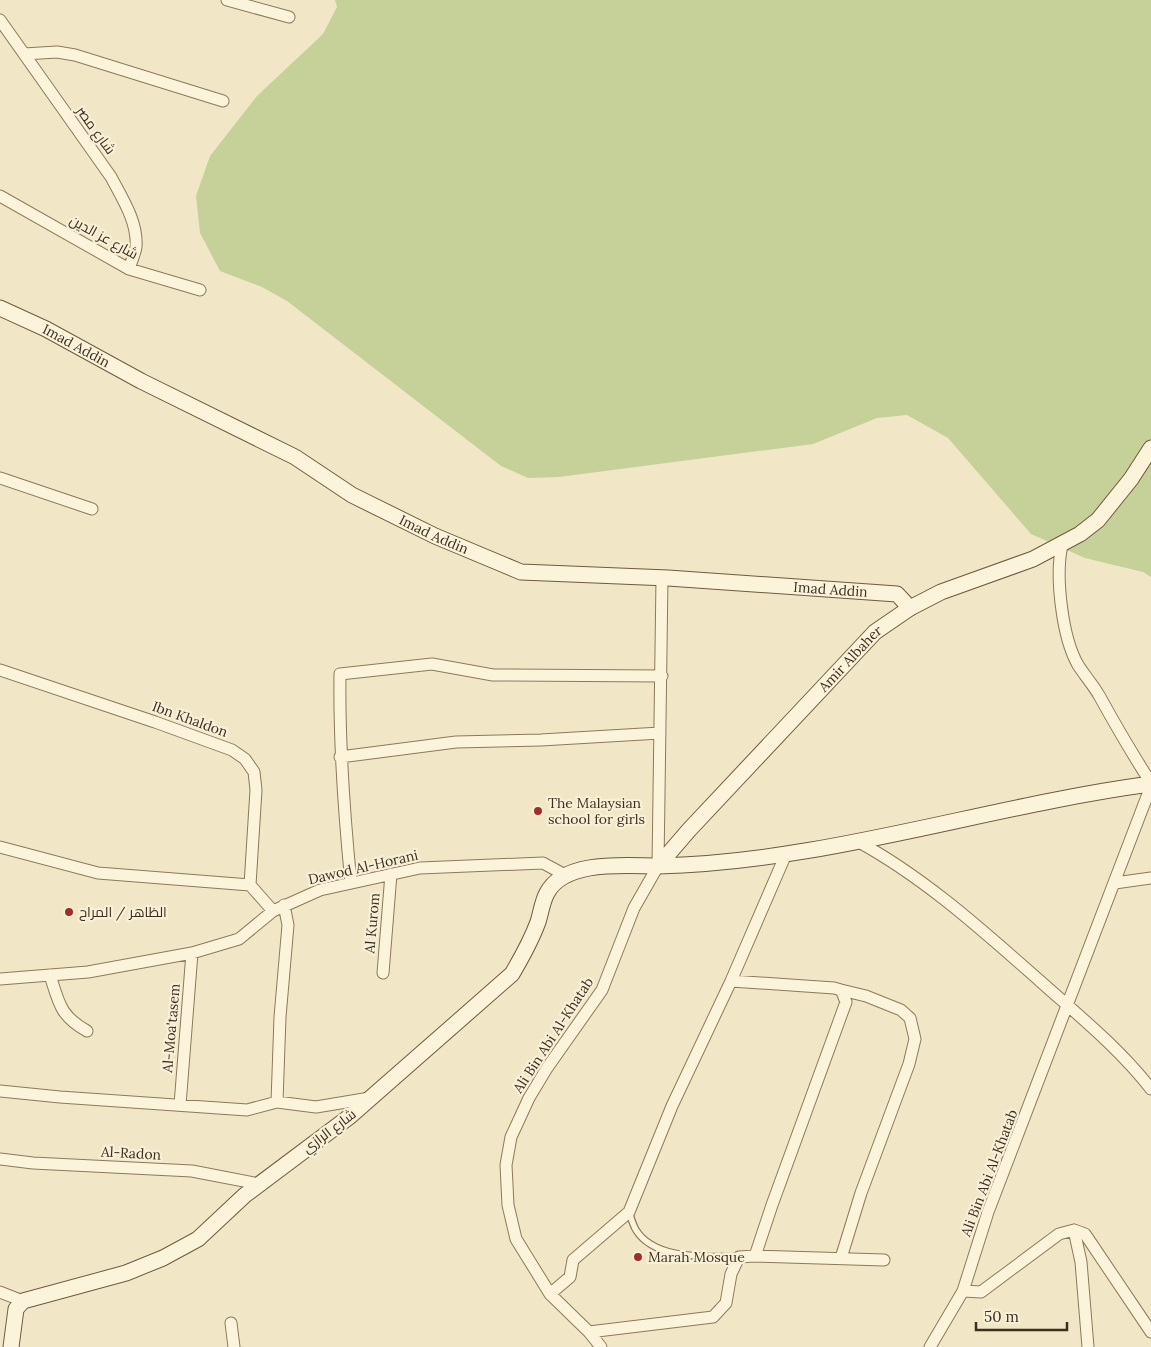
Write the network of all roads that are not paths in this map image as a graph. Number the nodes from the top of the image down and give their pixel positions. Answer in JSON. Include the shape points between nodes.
{"nodes":[{"id":1,"x":227,"y":0,"type":"edge"},
{"id":2,"x":289,"y":17,"type":"dead end"},
{"id":3,"x":0,"y":20,"type":"edge"},
{"id":4,"x":24,"y":54,"type":"junction"},
{"id":5,"x":222,"y":101,"type":"dead end"},
{"id":6,"x":0,"y":196,"type":"edge"},
{"id":7,"x":128,"y":269,"type":"junction"},
{"id":8,"x":200,"y":290,"type":"dead end"},
{"id":9,"x":0,"y":308,"type":"edge"},
{"id":10,"x":1151,"y":448,"type":"edge"},
{"id":11,"x":0,"y":478,"type":"edge"},
{"id":12,"x":92,"y":509,"type":"dead end"},
{"id":13,"x":1062,"y":545,"type":"junction"},
{"id":14,"x":662,"y":578,"type":"junction"},
{"id":15,"x":910,"y":608,"type":"junction"},
{"id":16,"x":0,"y":670,"type":"edge"},
{"id":17,"x":662,"y":676,"type":"junction"},
{"id":18,"x":660,"y":733,"type":"junction"},
{"id":19,"x":340,"y":757,"type":"junction"},
{"id":20,"x":1151,"y":784,"type":"edge"},
{"id":21,"x":857,"y":841,"type":"junction"},
{"id":22,"x":0,"y":847,"type":"edge"},
{"id":23,"x":786,"y":854,"type":"junction"},
{"id":24,"x":658,"y":866,"type":"junction"},
{"id":25,"x":391,"y":874,"type":"junction"},
{"id":26,"x":567,"y":876,"type":"junction"},
{"id":27,"x":1151,"y":878,"type":"edge"},
{"id":28,"x":351,"y":883,"type":"junction"},
{"id":29,"x":1115,"y":883,"type":"junction"},
{"id":30,"x":250,"y":885,"type":"junction"},
{"id":31,"x":284,"y":905,"type":"junction"},
{"id":32,"x":273,"y":910,"type":"junction"},
{"id":33,"x":192,"y":953,"type":"junction"},
{"id":34,"x":383,"y":973,"type":"dead end"},
{"id":35,"x":50,"y":975,"type":"junction"},
{"id":36,"x":0,"y":979,"type":"edge"},
{"id":37,"x":731,"y":981,"type":"junction"},
{"id":38,"x":841,"y":990,"type":"junction"},
{"id":39,"x":1067,"y":1005,"type":"junction"},
{"id":40,"x":87,"y":1032,"type":"dead end"},
{"id":41,"x":1150,"y":1084,"type":"edge"},
{"id":42,"x":0,"y":1090,"type":"edge"},
{"id":43,"x":370,"y":1098,"type":"junction"},
{"id":44,"x":277,"y":1102,"type":"junction"},
{"id":45,"x":180,"y":1105,"type":"junction"},
{"id":46,"x":0,"y":1159,"type":"edge"},
{"id":47,"x":259,"y":1184,"type":"junction"},
{"id":48,"x":629,"y":1212,"type":"junction"},
{"id":49,"x":1074,"y":1230,"type":"junction"},
{"id":50,"x":755,"y":1256,"type":"junction"},
{"id":51,"x":739,"y":1257,"type":"junction"},
{"id":52,"x":841,"y":1258,"type":"junction"},
{"id":53,"x":884,"y":1260,"type":"dead end"},
{"id":54,"x":963,"y":1291,"type":"junction"},
{"id":55,"x":0,"y":1292,"type":"edge"},
{"id":56,"x":550,"y":1294,"type":"junction"},
{"id":57,"x":23,"y":1301,"type":"junction"},
{"id":58,"x":231,"y":1322,"type":"dead end"},
{"id":59,"x":589,"y":1332,"type":"junction"},
{"id":60,"x":1151,"y":1332,"type":"edge"},
{"id":61,"x":11,"y":1347,"type":"edge"},
{"id":62,"x":234,"y":1347,"type":"edge"},
{"id":63,"x":601,"y":1347,"type":"edge"},
{"id":64,"x":930,"y":1347,"type":"edge"},
{"id":65,"x":1088,"y":1347,"type":"edge"}],
"edges":[{"from":1,"to":2,"type":"street"},
{"from":3,"to":4,"type":"street","name":"شارع مصر"},
{"from":4,"to":5,"type":"street","via":[[57,52],[75,55]]},
{"from":4,"to":7,"type":"street","name":"شارع مصر","via":[[111,177],[126,205],[133,222],[136,247]]},
{"from":6,"to":7,"type":"street","name":"شارع عز الدين"},
{"from":7,"to":8,"type":"street","name":"شارع عز الدين"},
{"from":9,"to":14,"type":"street","name":"Imad Addin","via":[[295,457],[369,503],[435,536],[521,572]]},
{"from":10,"to":13,"type":"street","name":"Amir Albaher","via":[[1098,520]]},
{"from":11,"to":12,"type":"street"},
{"from":13,"to":15,"type":"street","name":"Amir Albaher","via":[[1015,567],[941,592]]},
{"from":13,"to":20,"type":"street","via":[[1059,587],[1065,624],[1077,664]]},
{"from":14,"to":15,"type":"street","name":"Imad Addin","via":[[897,594]]},
{"from":14,"to":17,"type":"street"},
{"from":15,"to":24,"type":"street","name":"Amir Albaher","via":[[875,632]]},
{"from":16,"to":30,"type":"street","name":"Ibn Khaldon","via":[[155,722],[232,750],[245,759],[254,772],[256,790]]},
{"from":17,"to":18,"type":"street"},
{"from":17,"to":19,"type":"street","via":[[493,675],[432,664],[340,674]]},
{"from":18,"to":19,"type":"street","via":[[456,742]]},
{"from":18,"to":24,"type":"street"},
{"from":19,"to":28,"type":"street"},
{"from":20,"to":21,"type":"street","via":[[1093,792]]},
{"from":20,"to":29,"type":"street","name":"Ali Bin Abi Al-Khatab"},
{"from":21,"to":23,"type":"street"},
{"from":21,"to":39,"type":"street","via":[[884,856],[964,914]]},
{"from":22,"to":30,"type":"street","via":[[98,873]]},
{"from":23,"to":24,"type":"street","via":[[743,862]]},
{"from":23,"to":37,"type":"street"},
{"from":24,"to":26,"type":"street","via":[[600,866]]},
{"from":24,"to":56,"type":"street","name":"Ali Bin Abi Al-Khatab","via":[[634,908],[602,990],[547,1068],[511,1137],[506,1165],[508,1205],[516,1239]]},
{"from":25,"to":26,"type":"street","name":"Dawod Al-Horani","via":[[420,868],[543,863]]},
{"from":25,"to":28,"type":"street","name":"Dawod Al-Horani"},
{"from":25,"to":34,"type":"street","name":"Al Kurom"},
{"from":26,"to":43,"type":"street","name":"شارع الرازي","via":[[547,892],[529,944],[512,974]]},
{"from":27,"to":29,"type":"street"},
{"from":28,"to":31,"type":"street","name":"Dawod Al-Horani","via":[[320,890]]},
{"from":29,"to":39,"type":"street","name":"Ali Bin Abi Al-Khatab"},
{"from":30,"to":32,"type":"street"},
{"from":31,"to":32,"type":"street","name":"Dawod Al-Horani"},
{"from":31,"to":44,"type":"street","via":[[288,925]]},
{"from":32,"to":33,"type":"street","name":"Dawod Al-Horani","via":[[239,939]]},
{"from":33,"to":35,"type":"street","name":"Dawod Al-Horani","via":[[88,972]]},
{"from":33,"to":45,"type":"street","name":"Al-Moa'tasem"},
{"from":35,"to":36,"type":"street","name":"Dawod Al-Horani"},
{"from":35,"to":40,"type":"street","via":[[70,1022]]},
{"from":37,"to":38,"type":"street"},
{"from":37,"to":48,"type":"street","via":[[672,1106]]},
{"from":38,"to":50,"type":"street","via":[[846,1005]]},
{"from":38,"to":52,"type":"street","via":[[901,1010],[910,1018],[915,1039],[909,1064],[860,1193]]},
{"from":39,"to":41,"type":"street","via":[[1103,1035]]},
{"from":39,"to":54,"type":"street","name":"Ali Bin Abi Al-Khatab","via":[[988,1212]]},
{"from":42,"to":45,"type":"street"},
{"from":43,"to":44,"type":"street","via":[[316,1107]]},
{"from":43,"to":47,"type":"street","name":"شارع الرازي"},
{"from":44,"to":45,"type":"street","via":[[247,1110]]},
{"from":46,"to":47,"type":"street","name":"Al-Radon","via":[[192,1171]]},
{"from":47,"to":57,"type":"street","name":"شارع الرازي","via":[[208,1231],[175,1252],[126,1273]]},
{"from":48,"to":51,"type":"lane","via":[[637,1232],[655,1247],[684,1256]]},
{"from":48,"to":56,"type":"street","via":[[573,1260],[570,1277]]},
{"from":49,"to":54,"type":"street","via":[[1059,1234],[981,1292]]},
{"from":49,"to":60,"type":"street","via":[[1084,1234]]},
{"from":49,"to":65,"type":"street","via":[[1081,1262]]},
{"from":50,"to":51,"type":"street"},
{"from":50,"to":52,"type":"street"},
{"from":51,"to":59,"type":"street","via":[[731,1274],[726,1303],[713,1317]]},
{"from":52,"to":53,"type":"street"},
{"from":54,"to":64,"type":"street","name":"Ali Bin Abi Al-Khatab"},
{"from":55,"to":57,"type":"street"},
{"from":56,"to":59,"type":"street","name":"Ali Bin Abi Al-Khatab"},
{"from":57,"to":61,"type":"street","via":[[16,1309]]},
{"from":58,"to":62,"type":"street"},
{"from":59,"to":63,"type":"street","name":"Ali Bin Abi Al-Khatab"}]}
